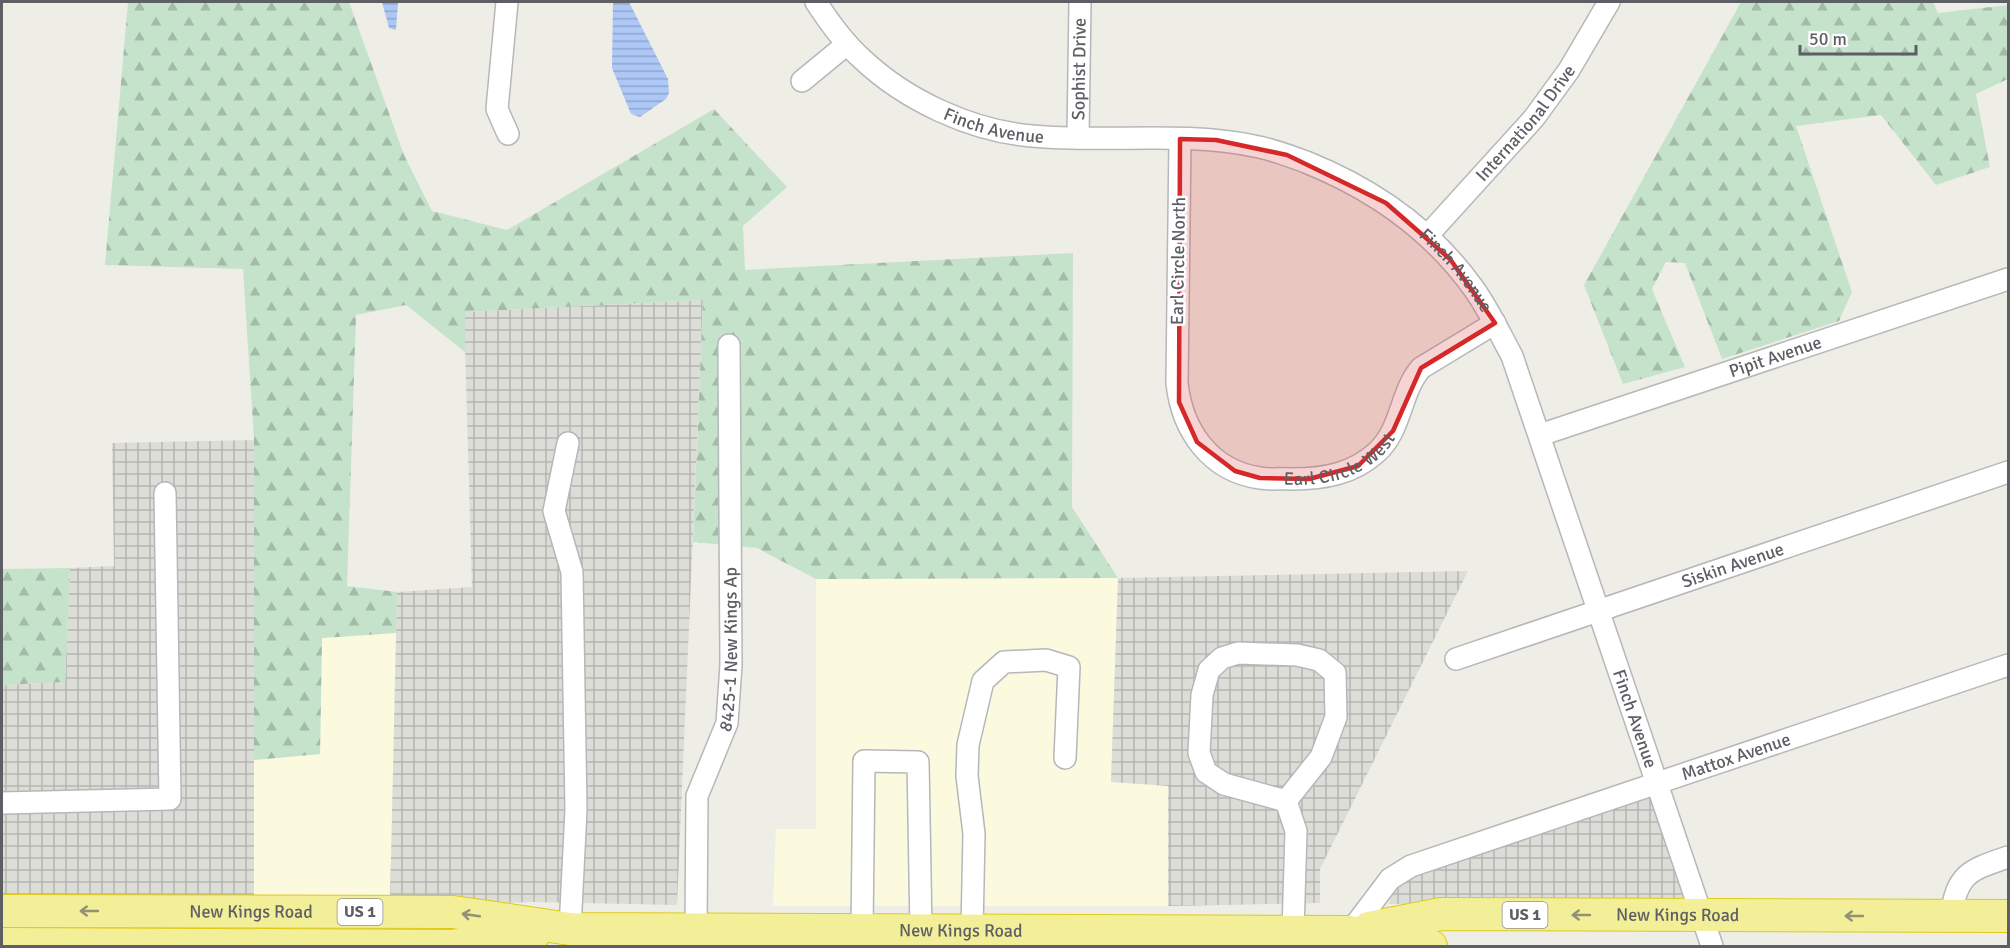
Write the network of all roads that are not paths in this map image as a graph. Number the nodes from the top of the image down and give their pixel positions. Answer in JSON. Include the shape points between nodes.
{"nodes":[{"id":1,"x":507,"y":2,"type":"edge"},
{"id":2,"x":816,"y":2,"type":"edge"},
{"id":3,"x":1080,"y":2,"type":"edge"},
{"id":4,"x":1609,"y":2,"type":"edge"},
{"id":5,"x":847,"y":44,"type":"junction"},
{"id":6,"x":802,"y":81,"type":"dead end"},
{"id":7,"x":508,"y":134,"type":"dead end"},
{"id":8,"x":1078,"y":137,"type":"junction"},
{"id":9,"x":1180,"y":139,"type":"junction"},
{"id":10,"x":1427,"y":236,"type":"junction"},
{"id":11,"x":2008,"y":279,"type":"edge"},
{"id":12,"x":1495,"y":323,"type":"junction"},
{"id":13,"x":729,"y":345,"type":"dead end"},
{"id":14,"x":1177,"y":383,"type":"joint"},
{"id":15,"x":1540,"y":435,"type":"junction"},
{"id":16,"x":568,"y":443,"type":"dead end"},
{"id":17,"x":2008,"y":472,"type":"edge"},
{"id":18,"x":165,"y":493,"type":"dead end"},
{"id":19,"x":1598,"y":611,"type":"junction"},
{"id":20,"x":1456,"y":659,"type":"dead end"},
{"id":21,"x":2008,"y":665,"type":"edge"},
{"id":22,"x":1065,"y":758,"type":"dead end"},
{"id":23,"x":1657,"y":783,"type":"junction"},
{"id":24,"x":1286,"y":801,"type":"junction"},
{"id":25,"x":2,"y":803,"type":"edge"},
{"id":26,"x":2008,"y":858,"type":"edge"},
{"id":27,"x":2,"y":911,"type":"edge"},
{"id":28,"x":1702,"y":916,"type":"junction"},
{"id":29,"x":1951,"y":916,"type":"junction"},
{"id":30,"x":2008,"y":916,"type":"edge"},
{"id":31,"x":862,"y":930,"type":"junction"},
{"id":32,"x":921,"y":930,"type":"junction"},
{"id":33,"x":972,"y":930,"type":"junction"},
{"id":34,"x":1293,"y":931,"type":"junction"},
{"id":35,"x":1350,"y":932,"type":"junction"},
{"id":36,"x":580,"y":935,"type":"edge"},
{"id":37,"x":687,"y":938,"type":"edge"},
{"id":38,"x":821,"y":938,"type":"edge"},
{"id":39,"x":2,"y":944,"type":"edge"},
{"id":40,"x":1431,"y":946,"type":"edge"},
{"id":41,"x":1712,"y":946,"type":"edge"}],
"edges":[{"from":1,"to":7,"type":"street","via":[[497,109]]},
{"from":2,"to":5,"type":"street","name":"Finch Avenue"},
{"from":3,"to":8,"type":"street","name":"Sophist Drive"},
{"from":4,"to":10,"type":"street","name":"International Drive","via":[[1569,70],[1534,118]]},
{"from":5,"to":6,"type":"street"},
{"from":5,"to":8,"type":"street","name":"Finch Avenue","via":[[908,94],[962,120],[996,131]]},
{"from":8,"to":9,"type":"street","name":"Finch Avenue"},
{"from":9,"to":10,"type":"street","name":"Finch Avenue","via":[[1216,140],[1287,155],[1357,186],[1386,203]]},
{"from":9,"to":14,"type":"street","name":"Earl Circle North"},
{"from":10,"to":12,"type":"street","name":"Finch Avenue","via":[[1450,259]]},
{"from":11,"to":15,"type":"street","name":"Pipit Avenue"},
{"from":12,"to":14,"type":"street","name":"Earl Circle West","via":[[1421,368],[1413,377],[1392,431],[1378,450],[1358,466],[1334,476],[1260,478],[1235,471],[1197,442],[1185,421]]},
{"from":12,"to":15,"type":"street","name":"Finch Avenue","via":[[1512,356]]},
{"from":13,"to":37,"type":"street","name":"8425-1 New Kings Ap","via":[[729,711],[697,796]]},
{"from":15,"to":19,"type":"street","name":"Finch Avenue"},
{"from":16,"to":36,"type":"street","via":[[554,511],[572,572]]},
{"from":17,"to":19,"type":"street","name":"Siskin Avenue"},
{"from":18,"to":25,"type":"street","via":[[170,799]]},
{"from":19,"to":20,"type":"street","name":"Siskin Avenue"},
{"from":19,"to":23,"type":"street","name":"Finch Avenue"},
{"from":21,"to":23,"type":"street","name":"Mattox Avenue"},
{"from":22,"to":33,"type":"street","via":[[1069,667],[1046,660],[1004,663],[983,681],[968,745],[967,776],[974,834]]},
{"from":23,"to":28,"type":"street","name":"Finch Avenue"},
{"from":23,"to":35,"type":"street","name":"Mattox Avenue","via":[[1411,866],[1390,879]]},
{"from":24,"to":24,"type":"street","via":[[1224,784],[1206,772],[1199,753],[1202,695],[1209,670],[1222,658],[1238,653],[1297,655],[1319,660],[1335,673],[1336,717],[1321,757]]},
{"from":24,"to":34,"type":"street","via":[[1296,831]]},
{"from":26,"to":29,"type":"street","via":[[1967,874],[1954,895]]},
{"from":36,"to":27,"type":"highway","name":"New Kings Road","number":"US 1","one_way":true,"via":[[453,912]]},
{"from":29,"to":28,"type":"highway","name":"New Kings Road","number":"US 1","one_way":true},
{"from":28,"to":35,"type":"highway","name":"New Kings Road","number":"US 1","one_way":true,"via":[[1441,914]]},
{"from":28,"to":41,"type":"street","name":"Finch Avenue"},
{"from":29,"to":30,"type":"highway","name":"New Kings Road","number":"US 1"},
{"from":31,"to":32,"type":"highway","name":"New Kings Road","number":"US 1"},
{"from":31,"to":32,"type":"street","via":[[864,761],[918,762]]},
{"from":31,"to":38,"type":"highway","name":"New Kings Road","number":"US 1"},
{"from":32,"to":33,"type":"highway","name":"New Kings Road","number":"US 1"},
{"from":33,"to":34,"type":"highway","name":"New Kings Road","number":"US 1"},
{"from":34,"to":35,"type":"highway","name":"New Kings Road","number":"US 1"},
{"from":35,"to":40,"type":"highway","name":"New Kings Road","number":"US 1"},
{"from":36,"to":37,"type":"highway","name":"New Kings Road","number":"US 1"},
{"from":36,"to":39,"type":"highway","name":"New Kings Road","number":"US 1","via":[[451,945]]},
{"from":37,"to":38,"type":"highway","name":"New Kings Road","number":"US 1"}]}
